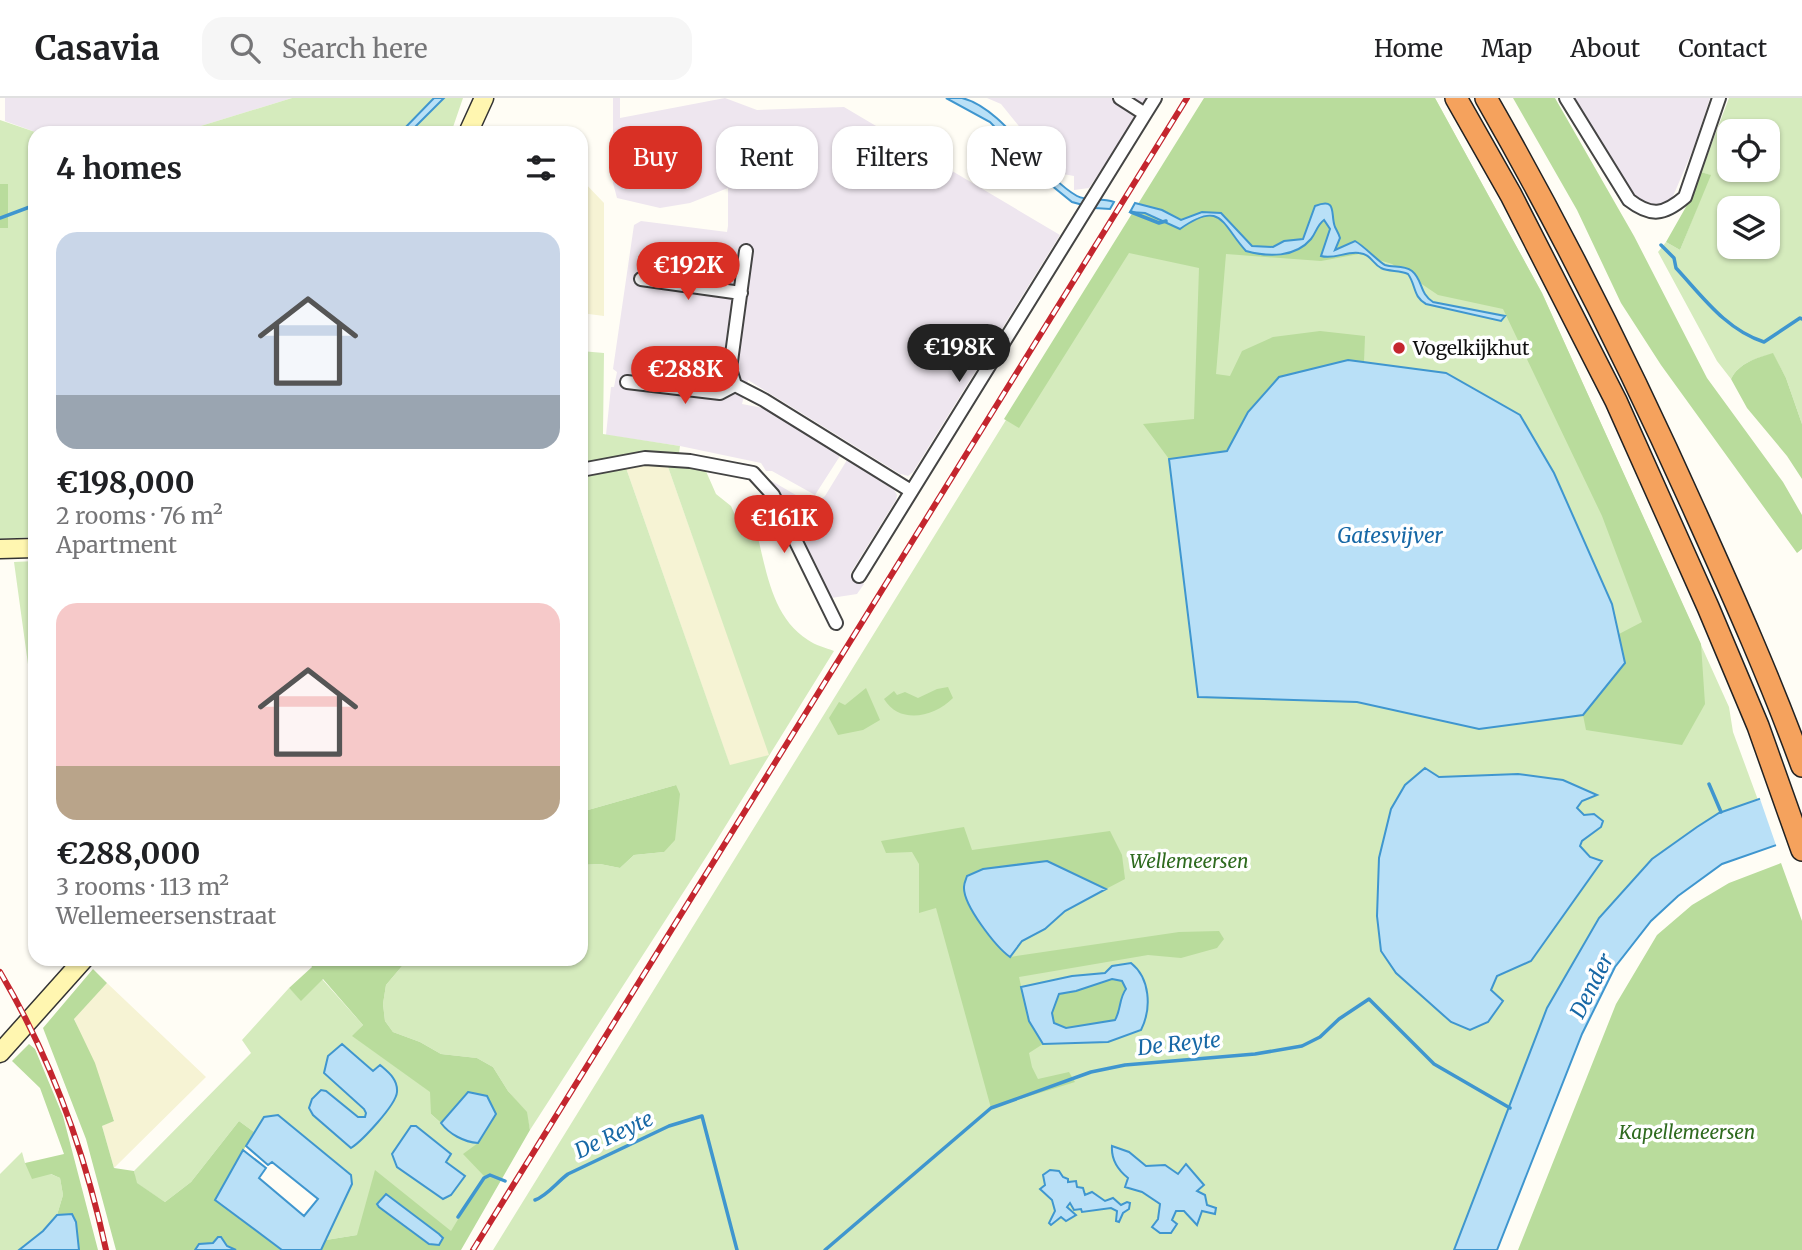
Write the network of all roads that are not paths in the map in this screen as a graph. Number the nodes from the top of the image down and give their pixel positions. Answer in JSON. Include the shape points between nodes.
{"nodes":[{"id":1,"x":484,"y":98,"type":"edge"},
{"id":2,"x":1120,"y":98,"type":"edge"},
{"id":3,"x":1155,"y":98,"type":"edge"},
{"id":4,"x":1456,"y":98,"type":"edge"},
{"id":5,"x":1486,"y":98,"type":"edge"},
{"id":6,"x":1566,"y":98,"type":"edge"},
{"id":7,"x":1719,"y":98,"type":"edge"},
{"id":8,"x":1145,"y":114,"type":"junction"},
{"id":9,"x":471,"y":126,"type":"edge"},
{"id":10,"x":746,"y":251,"type":"dead end"},
{"id":11,"x":640,"y":279,"type":"dead end"},
{"id":12,"x":741,"y":293,"type":"junction"},
{"id":13,"x":627,"y":382,"type":"dead end"},
{"id":14,"x":736,"y":385,"type":"junction"},
{"id":15,"x":588,"y":469,"type":"edge"},
{"id":16,"x":911,"y":491,"type":"junction"},
{"id":17,"x":28,"y":548,"type":"edge"},
{"id":18,"x":0,"y":549,"type":"edge"},
{"id":19,"x":859,"y":576,"type":"dead end"},
{"id":20,"x":836,"y":623,"type":"dead end"},
{"id":21,"x":1802,"y":766,"type":"edge"},
{"id":22,"x":1802,"y":850,"type":"edge"},
{"id":23,"x":78,"y":966,"type":"edge"},
{"id":24,"x":0,"y":1053,"type":"edge"}],
"edges":[{"from":1,"to":9,"type":"main road"},
{"from":2,"to":8,"type":"street"},
{"from":3,"to":8,"type":"street"},
{"from":4,"to":22,"type":"highway","via":[[1616,401],[1758,726]]},
{"from":5,"to":21,"type":"highway","via":[[1639,387],[1734,597]]},
{"from":6,"to":7,"type":"street","via":[[1629,201],[1658,213],[1685,197]]},
{"from":8,"to":16,"type":"street"},
{"from":10,"to":12,"type":"street"},
{"from":11,"to":12,"type":"street"},
{"from":12,"to":14,"type":"street","via":[[730,369]]},
{"from":13,"to":14,"type":"street","via":[[720,393]]},
{"from":14,"to":16,"type":"street"},
{"from":15,"to":20,"type":"street","via":[[645,458],[690,461],[753,474],[773,495]]},
{"from":16,"to":19,"type":"street"},
{"from":17,"to":18,"type":"main road"},
{"from":23,"to":24,"type":"main road"}]}
